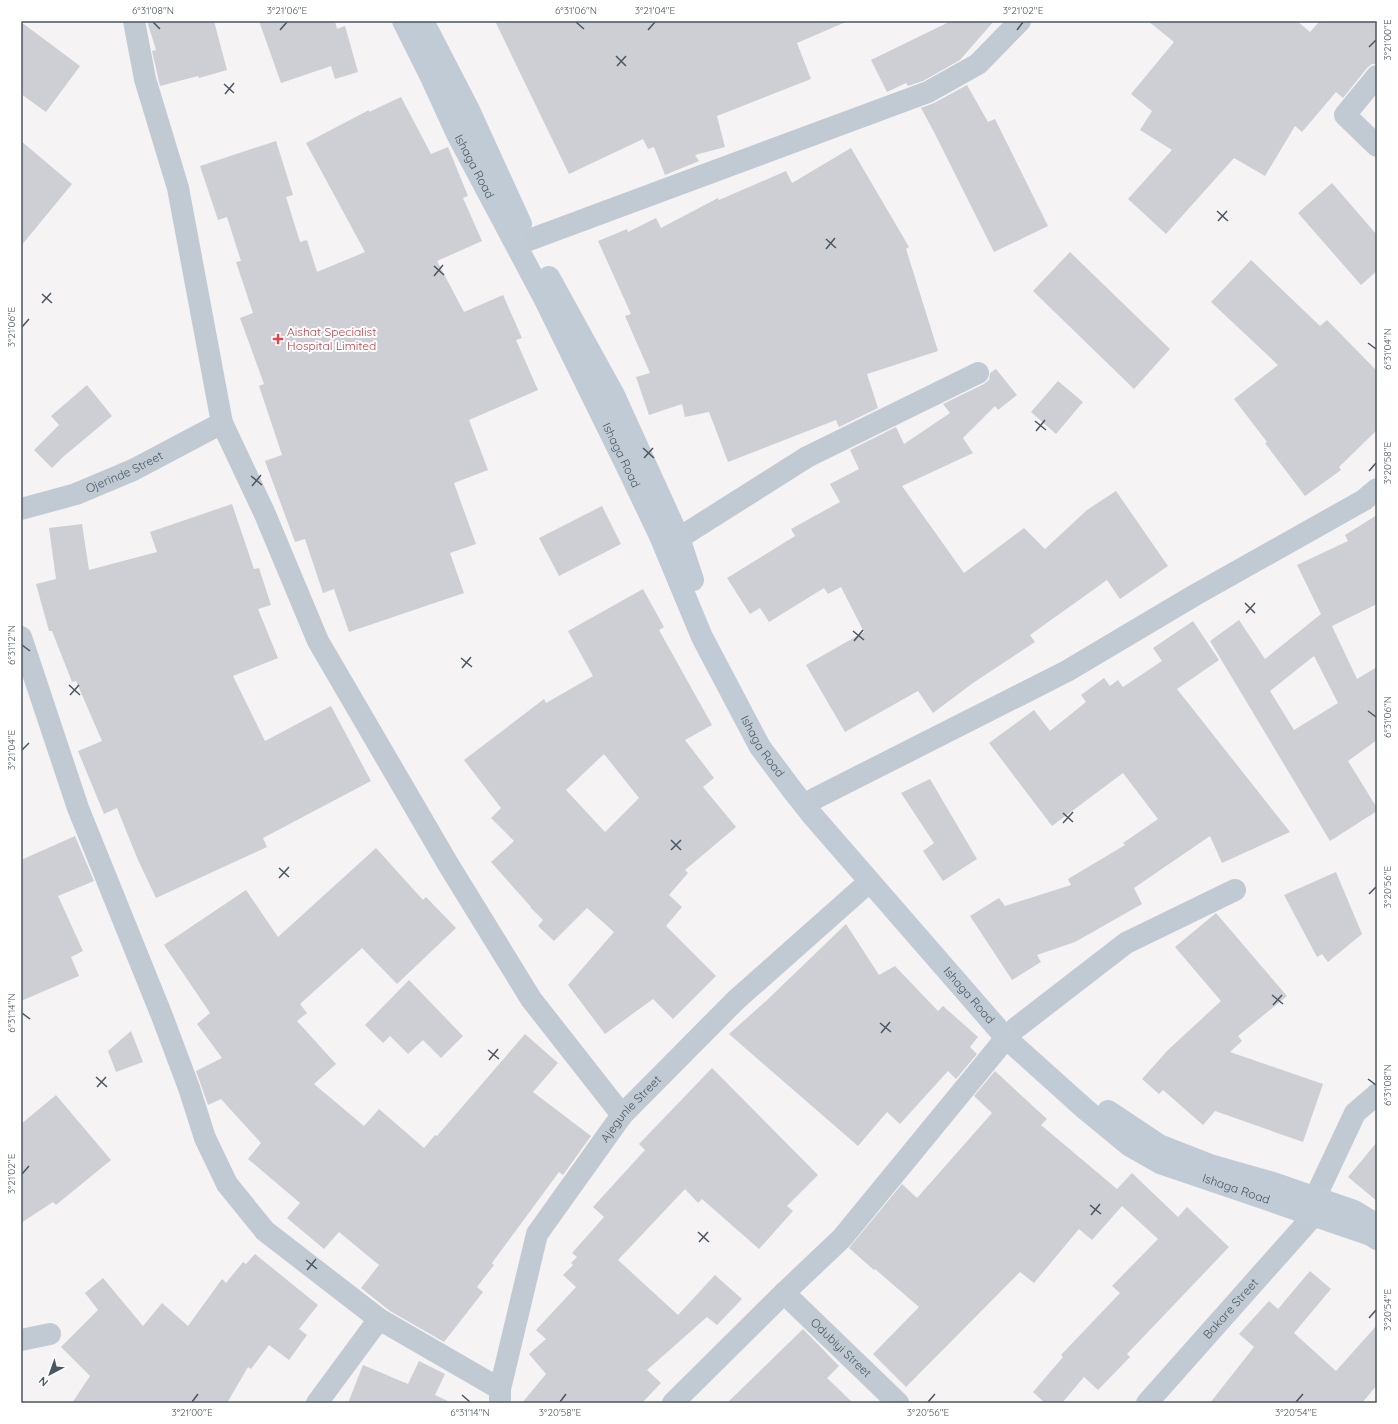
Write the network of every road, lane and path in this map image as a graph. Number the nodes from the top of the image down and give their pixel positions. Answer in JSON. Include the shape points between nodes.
{"nodes":[{"id":1,"x":134,"y":21,"type":"edge"},
{"id":2,"x":403,"y":21,"type":"edge"},
{"id":3,"x":423,"y":21,"type":"edge"},
{"id":4,"x":1020,"y":21,"type":"edge"},
{"id":5,"x":1377,"y":76,"type":"edge"},
{"id":6,"x":1377,"y":146,"type":"edge"},
{"id":7,"x":529,"y":240,"type":"junction"},
{"id":8,"x":978,"y":373,"type":"dead end"},
{"id":9,"x":222,"y":424,"type":"junction"},
{"id":10,"x":1377,"y":489,"type":"edge"},
{"id":11,"x":21,"y":508,"type":"edge"},
{"id":12,"x":679,"y":538,"type":"junction"},
{"id":13,"x":21,"y":637,"type":"edge"},
{"id":14,"x":814,"y":799,"type":"junction"},
{"id":15,"x":869,"y":882,"type":"junction"},
{"id":16,"x":1235,"y":890,"type":"dead end"},
{"id":17,"x":1011,"y":1033,"type":"junction"},
{"id":18,"x":1377,"y":1094,"type":"edge"},
{"id":19,"x":622,"y":1116,"type":"junction"},
{"id":20,"x":1315,"y":1207,"type":"junction"},
{"id":21,"x":1377,"y":1225,"type":"edge"},
{"id":22,"x":1377,"y":1239,"type":"edge"},
{"id":23,"x":784,"y":1293,"type":"junction"},
{"id":24,"x":379,"y":1319,"type":"junction"},
{"id":25,"x":50,"y":1334,"type":"dead end"},
{"id":26,"x":21,"y":1340,"type":"edge"},
{"id":27,"x":500,"y":1396,"type":"edge"},
{"id":28,"x":317,"y":1403,"type":"edge"},
{"id":29,"x":673,"y":1403,"type":"edge"},
{"id":30,"x":898,"y":1403,"type":"edge"},
{"id":31,"x":1147,"y":1403,"type":"edge"}],
"edges":[{"from":1,"to":9,"type":"street","via":[[145,79],[178,188]]},
{"from":2,"to":15,"type":"main road","name":"Ishaga Road","via":[[457,134],[543,296],[624,460],[660,536],[702,637],[731,694],[765,753],[792,791]]},
{"from":3,"to":7,"type":"main road","name":"Ishaga Road","via":[[469,110]]},
{"from":4,"to":7,"type":"street","via":[[978,64],[928,92]]},
{"from":5,"to":6,"type":"street","via":[[1345,115]]},
{"from":7,"to":12,"type":"main road","name":"Ishaga Road","via":[[614,395]]},
{"from":8,"to":12,"type":"street","via":[[807,457]]},
{"from":9,"to":11,"type":"street","name":"Ojerinde Street","via":[[133,470],[76,494]]},
{"from":9,"to":19,"type":"street","via":[[264,512],[315,634],[326,654],[448,864],[531,999]]},
{"from":10,"to":14,"type":"street","via":[[1364,500],[1067,671]]},
{"from":12,"to":14,"type":"main road","name":"Ishaga Road","via":[[690,574],[721,647],[763,724]]},
{"from":13,"to":24,"type":"street","via":[[78,808],[162,1016],[205,1138],[227,1184],[265,1231]]},
{"from":14,"to":17,"type":"main road","name":"Ishaga Road"},
{"from":15,"to":17,"type":"main road","name":"Ishaga Road"},
{"from":15,"to":19,"type":"street","name":"Ajegunle Street","via":[[736,1000]]},
{"from":16,"to":17,"type":"street","via":[[1126,943]]},
{"from":17,"to":20,"type":"main road","name":"Ishaga Road","via":[[1085,1109],[1130,1146],[1160,1163]]},
{"from":17,"to":23,"type":"street","via":[[842,1238]]},
{"from":18,"to":20,"type":"street","name":"Bakare Street","via":[[1355,1113]]},
{"from":19,"to":27,"type":"street","name":"Ajegunle Street","via":[[538,1234]]},
{"from":20,"to":21,"type":"main road","name":"Ishaga Road","via":[[1354,1211]]},
{"from":20,"to":22,"type":"main road","name":"Ishaga Road"},
{"from":20,"to":31,"type":"street","name":"Bakare Street"},
{"from":23,"to":29,"type":"street"},
{"from":23,"to":30,"type":"street","name":"Odubiyi Street"},
{"from":24,"to":27,"type":"street"},
{"from":24,"to":28,"type":"street"},
{"from":25,"to":26,"type":"street"}]}
